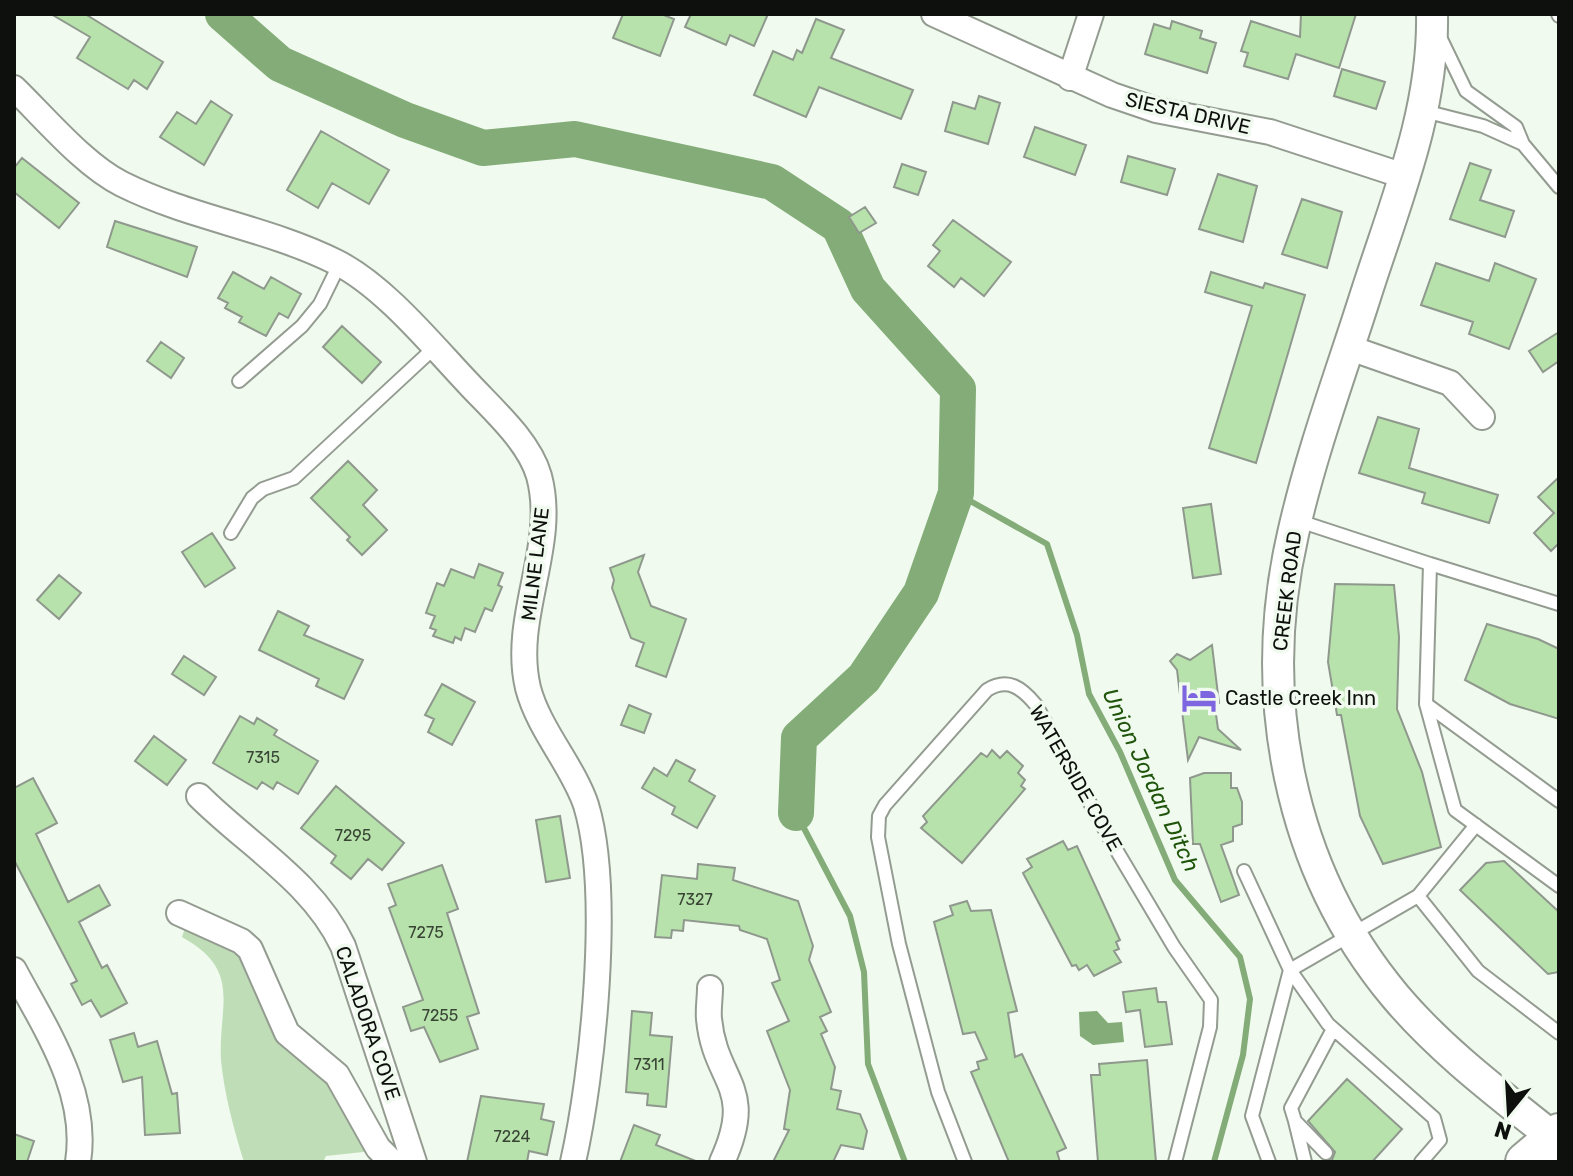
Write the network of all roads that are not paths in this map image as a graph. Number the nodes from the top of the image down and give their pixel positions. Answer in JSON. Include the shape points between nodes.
{"nodes":[{"id":1,"x":934,"y":14,"type":"edge"},
{"id":2,"x":1091,"y":14,"type":"edge"},
{"id":3,"x":1432,"y":18,"type":"edge"},
{"id":4,"x":1070,"y":78,"type":"junction"},
{"id":5,"x":14,"y":88,"type":"edge"},
{"id":6,"x":1424,"y":111,"type":"junction"},
{"id":7,"x":1523,"y":144,"type":"junction"},
{"id":8,"x":1404,"y":176,"type":"junction"},
{"id":9,"x":1559,"y":187,"type":"edge"},
{"id":10,"x":340,"y":263,"type":"junction"},
{"id":11,"x":434,"y":348,"type":"junction"},
{"id":12,"x":1350,"y":348,"type":"junction"},
{"id":13,"x":239,"y":381,"type":"dead end"},
{"id":14,"x":1482,"y":417,"type":"dead end"},
{"id":15,"x":1296,"y":520,"type":"junction"},
{"id":16,"x":231,"y":533,"type":"dead end"},
{"id":17,"x":1430,"y":564,"type":"junction"},
{"id":18,"x":1559,"y":604,"type":"edge"},
{"id":19,"x":1426,"y":704,"type":"junction"},
{"id":20,"x":199,"y":796,"type":"dead end"},
{"id":21,"x":1559,"y":801,"type":"edge"},
{"id":22,"x":1476,"y":825,"type":"junction"},
{"id":23,"x":1244,"y":871,"type":"dead end"},
{"id":24,"x":1559,"y":886,"type":"edge"},
{"id":25,"x":1418,"y":896,"type":"junction"},
{"id":26,"x":179,"y":913,"type":"dead end"},
{"id":27,"x":1352,"y":934,"type":"junction"},
{"id":28,"x":14,"y":970,"type":"edge"},
{"id":29,"x":1290,"y":970,"type":"junction"},
{"id":30,"x":710,"y":988,"type":"dead end"},
{"id":31,"x":1333,"y":1029,"type":"junction"},
{"id":32,"x":1559,"y":1033,"type":"edge"},
{"id":33,"x":1293,"y":1118,"type":"junction"},
{"id":34,"x":1557,"y":1138,"type":"edge"},
{"id":35,"x":1326,"y":1153,"type":"dead end"},
{"id":36,"x":78,"y":1162,"type":"edge"},
{"id":37,"x":392,"y":1162,"type":"edge"},
{"id":38,"x":414,"y":1162,"type":"edge"},
{"id":39,"x":573,"y":1162,"type":"edge"},
{"id":40,"x":722,"y":1162,"type":"edge"},
{"id":41,"x":965,"y":1162,"type":"edge"},
{"id":42,"x":1175,"y":1162,"type":"edge"},
{"id":43,"x":1269,"y":1162,"type":"edge"},
{"id":44,"x":1305,"y":1162,"type":"edge"},
{"id":45,"x":1421,"y":1162,"type":"edge"},
{"id":46,"x":1525,"y":1162,"type":"edge"}],
"edges":[{"from":1,"to":4,"type":"street","name":"SIESTA DRIVE"},
{"from":2,"to":4,"type":"street"},
{"from":3,"to":6,"type":"street","name":"CREEK ROAD"},
{"from":3,"to":7,"type":"lane","via":[[1466,91],[1516,127]]},
{"from":4,"to":8,"type":"street","name":"SIESTA DRIVE","via":[[1156,110],[1270,132]]},
{"from":5,"to":10,"type":"street","name":"MILNE LANE","via":[[120,183]]},
{"from":6,"to":7,"type":"lane","via":[[1483,126]]},
{"from":6,"to":8,"type":"street","name":"CREEK ROAD"},
{"from":7,"to":9,"type":"lane"},
{"from":8,"to":12,"type":"street","name":"CREEK ROAD"},
{"from":10,"to":11,"type":"street","name":"MILNE LANE"},
{"from":10,"to":13,"type":"lane","via":[[320,304],[302,326]]},
{"from":11,"to":16,"type":"lane","via":[[294,478],[252,498]]},
{"from":11,"to":39,"type":"street","name":"MILNE LANE","via":[[518,440],[538,472],[543,497],[544,523],[523,660],[529,691],[586,804],[597,877],[596,970]]},
{"from":12,"to":14,"type":"street","via":[[1450,383]]},
{"from":12,"to":15,"type":"street","name":"CREEK ROAD"},
{"from":15,"to":17,"type":"lane"},
{"from":15,"to":27,"type":"street","name":"CREEK ROAD","via":[[1279,635],[1278,709],[1290,789],[1324,880]]},
{"from":17,"to":18,"type":"lane"},
{"from":17,"to":19,"type":"lane"},
{"from":19,"to":21,"type":"lane"},
{"from":19,"to":22,"type":"lane","via":[[1455,810]]},
{"from":20,"to":38,"type":"street","name":"CALADORA COVE","via":[[282,869],[332,923]]},
{"from":22,"to":24,"type":"lane"},
{"from":22,"to":25,"type":"lane"},
{"from":23,"to":29,"type":"lane"},
{"from":25,"to":27,"type":"lane"},
{"from":25,"to":32,"type":"lane","via":[[1478,971]]},
{"from":26,"to":37,"type":"street","via":[[250,949],[287,1033],[337,1075],[378,1148]]},
{"from":27,"to":29,"type":"lane"},
{"from":27,"to":34,"type":"street","name":"CREEK ROAD","via":[[1394,995],[1428,1031]]},
{"from":28,"to":36,"type":"street","via":[[59,1055],[76,1107]]},
{"from":29,"to":31,"type":"lane"},
{"from":29,"to":43,"type":"lane","via":[[1252,1116]]},
{"from":30,"to":40,"type":"street","via":[[709,1019],[737,1105],[736,1127]]},
{"from":31,"to":33,"type":"lane","via":[[1291,1108]]},
{"from":31,"to":45,"type":"lane","via":[[1434,1118],[1440,1140]]},
{"from":33,"to":35,"type":"lane"},
{"from":33,"to":44,"type":"lane"},
{"from":34,"to":46,"type":"main road"},
{"from":41,"to":42,"type":"lane","name":"WATERSIDE COVE","via":[[934,1078],[899,944],[877,827],[885,805],[987,690],[1001,683],[1018,687],[1036,705],[1111,841],[1211,1000],[1210,1027]]}]}
